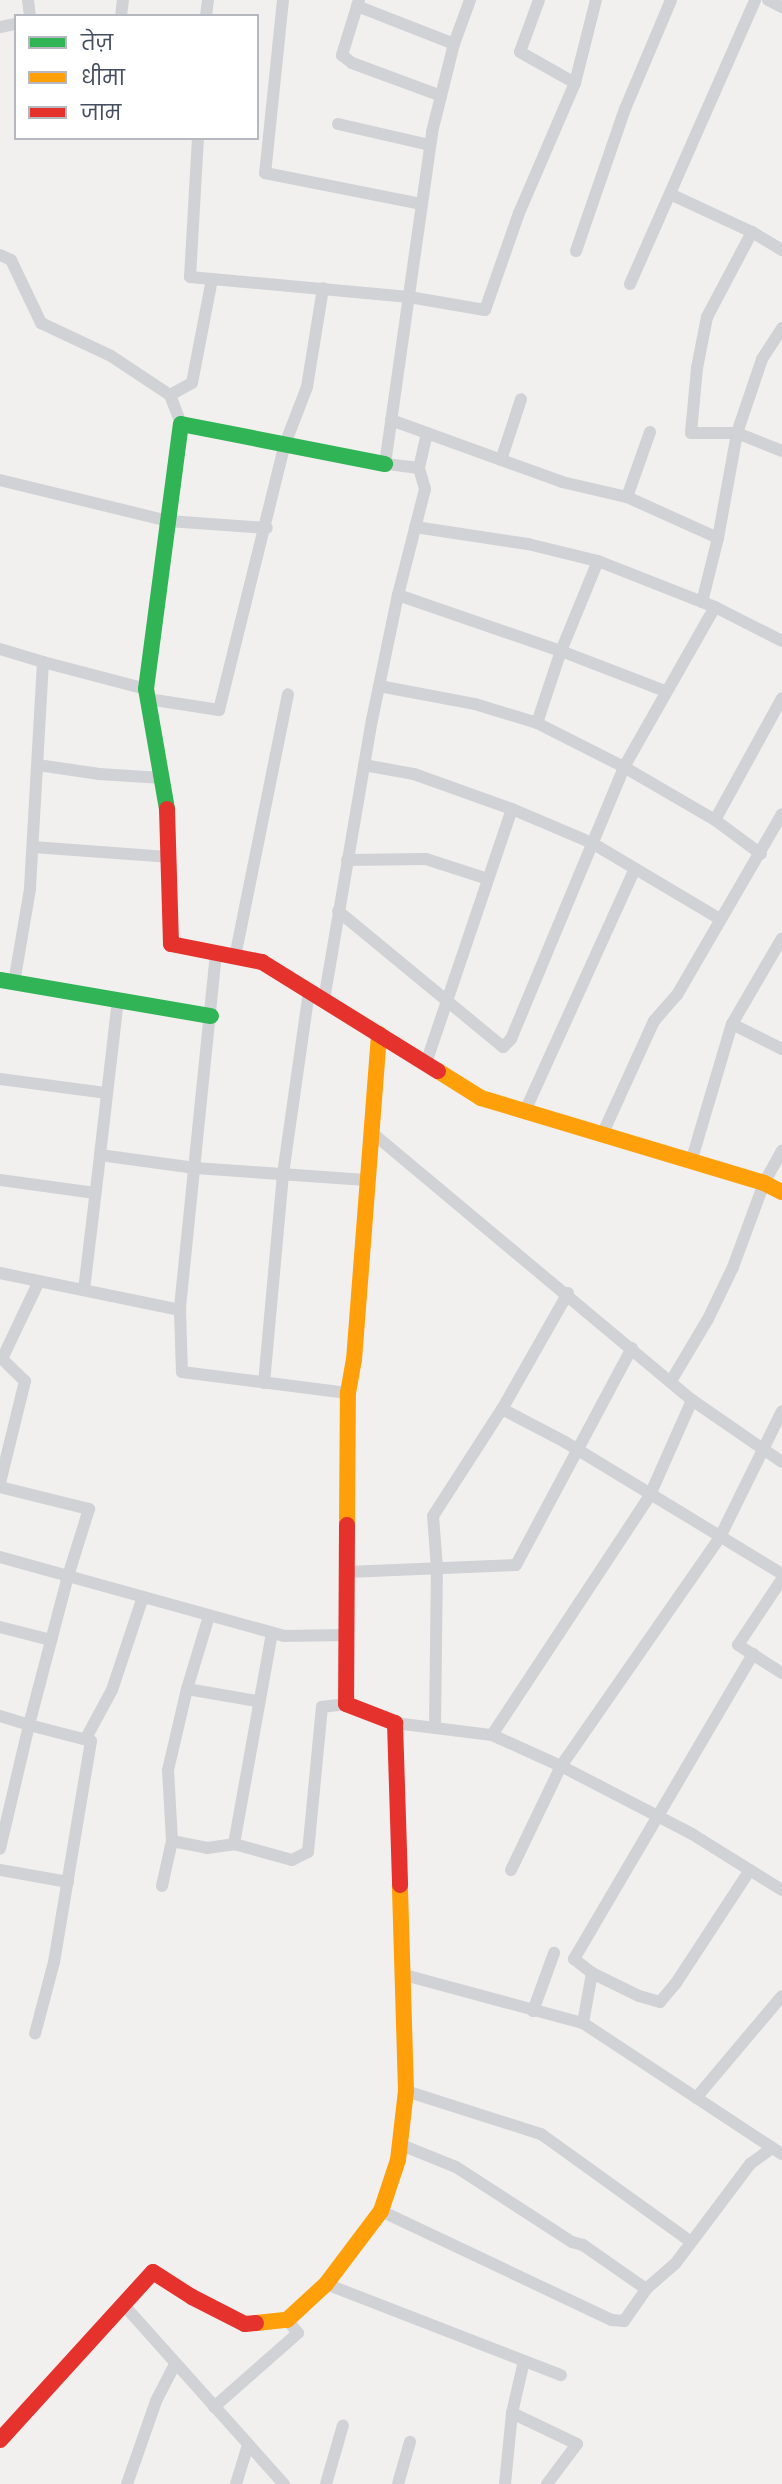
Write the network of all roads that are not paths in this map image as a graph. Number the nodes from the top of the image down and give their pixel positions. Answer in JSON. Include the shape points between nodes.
{"nodes":[{"id":1,"x":283,"y":0,"type":"edge"},
{"id":2,"x":470,"y":0,"type":"edge"},
{"id":3,"x":539,"y":0,"type":"edge"},
{"id":4,"x":596,"y":0,"type":"edge"},
{"id":5,"x":671,"y":0,"type":"edge"},
{"id":6,"x":755,"y":0,"type":"edge"},
{"id":7,"x":768,"y":0,"type":"edge"},
{"id":8,"x":358,"y":3,"type":"edge"},
{"id":9,"x":782,"y":7,"type":"edge"},
{"id":10,"x":454,"y":44,"type":"junction"},
{"id":11,"x":575,"y":83,"type":"junction"},
{"id":12,"x":441,"y":96,"type":"junction"},
{"id":13,"x":338,"y":124,"type":"dead end"},
{"id":14,"x":198,"y":140,"type":"edge"},
{"id":15,"x":430,"y":145,"type":"junction"},
{"id":16,"x":670,"y":194,"type":"junction"},
{"id":17,"x":422,"y":204,"type":"junction"},
{"id":18,"x":752,"y":232,"type":"junction"},
{"id":19,"x":782,"y":250,"type":"edge"},
{"id":20,"x":576,"y":251,"type":"dead end"},
{"id":21,"x":0,"y":255,"type":"edge"},
{"id":22,"x":212,"y":279,"type":"junction"},
{"id":23,"x":630,"y":284,"type":"dead end"},
{"id":24,"x":323,"y":288,"type":"junction"},
{"id":25,"x":408,"y":297,"type":"junction"},
{"id":26,"x":780,"y":335,"type":"edge"},
{"id":27,"x":170,"y":395,"type":"junction"},
{"id":28,"x":521,"y":399,"type":"dead end"},
{"id":29,"x":391,"y":420,"type":"junction"},
{"id":30,"x":181,"y":424,"type":"junction"},
{"id":31,"x":650,"y":432,"type":"dead end"},
{"id":32,"x":427,"y":433,"type":"junction"},
{"id":33,"x":737,"y":433,"type":"junction"},
{"id":34,"x":285,"y":444,"type":"junction"},
{"id":35,"x":782,"y":451,"type":"edge"},
{"id":36,"x":501,"y":460,"type":"junction"},
{"id":37,"x":385,"y":464,"type":"junction"},
{"id":38,"x":419,"y":468,"type":"junction"},
{"id":39,"x":0,"y":481,"type":"edge"},
{"id":40,"x":627,"y":497,"type":"junction"},
{"id":41,"x":168,"y":521,"type":"junction"},
{"id":42,"x":415,"y":527,"type":"junction"},
{"id":43,"x":267,"y":528,"type":"junction"},
{"id":44,"x":718,"y":538,"type":"junction"},
{"id":45,"x":598,"y":561,"type":"junction"},
{"id":46,"x":398,"y":595,"type":"junction"},
{"id":47,"x":702,"y":602,"type":"junction"},
{"id":48,"x":715,"y":607,"type":"junction"},
{"id":49,"x":782,"y":641,"type":"edge"},
{"id":50,"x":0,"y":649,"type":"edge"},
{"id":51,"x":561,"y":651,"type":"junction"},
{"id":52,"x":43,"y":662,"type":"junction"},
{"id":53,"x":379,"y":686,"type":"junction"},
{"id":54,"x":665,"y":691,"type":"junction"},
{"id":55,"x":147,"y":694,"type":"junction"},
{"id":56,"x":288,"y":694,"type":"dead end"},
{"id":57,"x":782,"y":698,"type":"edge"},
{"id":58,"x":537,"y":723,"type":"junction"},
{"id":59,"x":38,"y":765,"type":"junction"},
{"id":60,"x":363,"y":765,"type":"junction"},
{"id":61,"x":624,"y":767,"type":"junction"},
{"id":62,"x":162,"y":778,"type":"junction"},
{"id":63,"x":512,"y":809,"type":"junction"},
{"id":64,"x":782,"y":814,"type":"edge"},
{"id":65,"x":715,"y":820,"type":"junction"},
{"id":66,"x":592,"y":844,"type":"junction"},
{"id":67,"x":33,"y":847,"type":"junction"},
{"id":68,"x":761,"y":854,"type":"junction"},
{"id":69,"x":168,"y":857,"type":"junction"},
{"id":70,"x":346,"y":860,"type":"junction"},
{"id":71,"x":635,"y":869,"type":"junction"},
{"id":72,"x":488,"y":879,"type":"junction"},
{"id":73,"x":338,"y":911,"type":"junction"},
{"id":74,"x":720,"y":919,"type":"junction"},
{"id":75,"x":782,"y":939,"type":"edge"},
{"id":76,"x":216,"y":953,"type":"junction"},
{"id":77,"x":235,"y":957,"type":"junction"},
{"id":78,"x":7,"y":982,"type":"edge"},
{"id":79,"x":309,"y":991,"type":"junction"},
{"id":80,"x":118,"y":1000,"type":"junction"},
{"id":81,"x":324,"y":1000,"type":"junction"},
{"id":82,"x":448,"y":1004,"type":"junction"},
{"id":83,"x":211,"y":1016,"type":"junction"},
{"id":84,"x":732,"y":1024,"type":"junction"},
{"id":85,"x":379,"y":1034,"type":"junction"},
{"id":86,"x":782,"y":1049,"type":"edge"},
{"id":87,"x":426,"y":1063,"type":"junction"},
{"id":88,"x":0,"y":1079,"type":"edge"},
{"id":89,"x":107,"y":1093,"type":"junction"},
{"id":90,"x":525,"y":1111,"type":"junction"},
{"id":91,"x":370,"y":1131,"type":"junction"},
{"id":92,"x":602,"y":1135,"type":"junction"},
{"id":93,"x":782,"y":1151,"type":"edge"},
{"id":94,"x":100,"y":1155,"type":"junction"},
{"id":95,"x":691,"y":1162,"type":"junction"},
{"id":96,"x":195,"y":1168,"type":"junction"},
{"id":97,"x":283,"y":1174,"type":"junction"},
{"id":98,"x":0,"y":1180,"type":"edge"},
{"id":99,"x":366,"y":1180,"type":"junction"},
{"id":100,"x":764,"y":1183,"type":"junction"},
{"id":101,"x":782,"y":1192,"type":"edge"},
{"id":102,"x":95,"y":1193,"type":"junction"},
{"id":103,"x":0,"y":1273,"type":"edge"},
{"id":104,"x":39,"y":1281,"type":"junction"},
{"id":105,"x":84,"y":1290,"type":"junction"},
{"id":106,"x":568,"y":1293,"type":"junction"},
{"id":107,"x":180,"y":1310,"type":"junction"},
{"id":108,"x":632,"y":1348,"type":"junction"},
{"id":109,"x":1,"y":1358,"type":"edge"},
{"id":110,"x":671,"y":1381,"type":"junction"},
{"id":111,"x":264,"y":1382,"type":"junction"},
{"id":112,"x":348,"y":1393,"type":"junction"},
{"id":113,"x":692,"y":1400,"type":"junction"},
{"id":114,"x":502,"y":1409,"type":"junction"},
{"id":115,"x":782,"y":1411,"type":"edge"},
{"id":116,"x":4,"y":1446,"type":"edge"},
{"id":117,"x":765,"y":1449,"type":"junction"},
{"id":118,"x":577,"y":1450,"type":"junction"},
{"id":119,"x":782,"y":1462,"type":"edge"},
{"id":120,"x":0,"y":1485,"type":"edge"},
{"id":121,"x":650,"y":1495,"type":"junction"},
{"id":122,"x":720,"y":1537,"type":"junction"},
{"id":123,"x":0,"y":1557,"type":"edge"},
{"id":124,"x":437,"y":1568,"type":"junction"},
{"id":125,"x":347,"y":1572,"type":"junction"},
{"id":126,"x":782,"y":1574,"type":"edge"},
{"id":127,"x":68,"y":1576,"type":"junction"},
{"id":128,"x":782,"y":1579,"type":"edge"},
{"id":129,"x":143,"y":1597,"type":"junction"},
{"id":130,"x":209,"y":1616,"type":"junction"},
{"id":131,"x":0,"y":1628,"type":"edge"},
{"id":132,"x":272,"y":1633,"type":"junction"},
{"id":133,"x":347,"y":1635,"type":"junction"},
{"id":134,"x":51,"y":1640,"type":"junction"},
{"id":135,"x":753,"y":1654,"type":"junction"},
{"id":136,"x":782,"y":1673,"type":"edge"},
{"id":137,"x":187,"y":1689,"type":"junction"},
{"id":138,"x":257,"y":1700,"type":"junction"},
{"id":139,"x":346,"y":1704,"type":"junction"},
{"id":140,"x":0,"y":1716,"type":"edge"},
{"id":141,"x":396,"y":1723,"type":"junction"},
{"id":142,"x":29,"y":1725,"type":"junction"},
{"id":143,"x":435,"y":1728,"type":"junction"},
{"id":144,"x":492,"y":1735,"type":"junction"},
{"id":145,"x":86,"y":1738,"type":"junction"},
{"id":146,"x":561,"y":1766,"type":"junction"},
{"id":147,"x":658,"y":1816,"type":"junction"},
{"id":148,"x":172,"y":1841,"type":"junction"},
{"id":149,"x":234,"y":1844,"type":"junction"},
{"id":150,"x":0,"y":1849,"type":"edge"},
{"id":151,"x":0,"y":1870,"type":"edge"},
{"id":152,"x":511,"y":1870,"type":"dead end"},
{"id":153,"x":750,"y":1870,"type":"junction"},
{"id":154,"x":68,"y":1882,"type":"junction"},
{"id":155,"x":162,"y":1886,"type":"dead end"},
{"id":156,"x":782,"y":1890,"type":"edge"},
{"id":157,"x":554,"y":1953,"type":"dead end"},
{"id":158,"x":592,"y":1973,"type":"junction"},
{"id":159,"x":401,"y":1974,"type":"junction"},
{"id":160,"x":782,"y":1996,"type":"edge"},
{"id":161,"x":533,"y":2011,"type":"junction"},
{"id":162,"x":583,"y":2023,"type":"junction"},
{"id":163,"x":35,"y":2034,"type":"dead end"},
{"id":164,"x":406,"y":2091,"type":"junction"},
{"id":165,"x":696,"y":2098,"type":"junction"},
{"id":166,"x":399,"y":2144,"type":"junction"},
{"id":167,"x":777,"y":2151,"type":"edge"},
{"id":168,"x":381,"y":2211,"type":"junction"},
{"id":169,"x":690,"y":2241,"type":"junction"},
{"id":170,"x":326,"y":2284,"type":"junction"},
{"id":171,"x":646,"y":2289,"type":"junction"},
{"id":172,"x":122,"y":2303,"type":"junction"},
{"id":173,"x":287,"y":2320,"type":"junction"},
{"id":174,"x":524,"y":2361,"type":"junction"},
{"id":175,"x":175,"y":2364,"type":"junction"},
{"id":176,"x":561,"y":2375,"type":"dead end"},
{"id":177,"x":214,"y":2407,"type":"junction"},
{"id":178,"x":512,"y":2413,"type":"junction"},
{"id":179,"x":343,"y":2425,"type":"dead end"},
{"id":180,"x":0,"y":2440,"type":"edge"},
{"id":181,"x":410,"y":2442,"type":"dead end"},
{"id":182,"x":248,"y":2445,"type":"junction"},
{"id":183,"x":127,"y":2484,"type":"edge"},
{"id":184,"x":236,"y":2484,"type":"edge"},
{"id":185,"x":284,"y":2484,"type":"edge"},
{"id":186,"x":326,"y":2484,"type":"edge"},
{"id":187,"x":398,"y":2484,"type":"edge"},
{"id":188,"x":505,"y":2484,"type":"edge"},
{"id":189,"x":547,"y":2484,"type":"edge"}],
"edges":[{"from":1,"to":17,"type":"street","via":[[265,173]]},
{"from":2,"to":10,"type":"street"},
{"from":3,"to":11,"type":"street","via":[[520,52]]},
{"from":4,"to":11,"type":"street"},
{"from":5,"to":20,"type":"street","via":[[625,109]]},
{"from":6,"to":16,"type":"street"},
{"from":7,"to":9,"type":"street"},
{"from":8,"to":10,"type":"street"},
{"from":8,"to":12,"type":"street","via":[[342,55],[352,63]]},
{"from":10,"to":12,"type":"street"},
{"from":11,"to":25,"type":"street","via":[[519,214],[485,310]]},
{"from":12,"to":15,"type":"street"},
{"from":13,"to":15,"type":"street"},
{"from":14,"to":22,"type":"street","via":[[190,277]]},
{"from":15,"to":17,"type":"street"},
{"from":16,"to":18,"type":"street"},
{"from":16,"to":23,"type":"street"},
{"from":17,"to":25,"type":"street"},
{"from":18,"to":19,"type":"street"},
{"from":18,"to":33,"type":"street","via":[[706,317],[691,433]]},
{"from":21,"to":27,"type":"street","via":[[11,260],[41,323],[111,356]]},
{"from":22,"to":24,"type":"street"},
{"from":22,"to":27,"type":"street","via":[[192,383]]},
{"from":24,"to":25,"type":"street"},
{"from":24,"to":34,"type":"street","via":[[307,387]]},
{"from":25,"to":29,"type":"street"},
{"from":26,"to":33,"type":"street","via":[[762,359]]},
{"from":27,"to":30,"type":"street"},
{"from":28,"to":36,"type":"street"},
{"from":29,"to":32,"type":"street"},
{"from":29,"to":37,"type":"street"},
{"from":30,"to":34,"type":"street"},
{"from":30,"to":41,"type":"street"},
{"from":31,"to":40,"type":"street"},
{"from":32,"to":36,"type":"street"},
{"from":32,"to":38,"type":"street"},
{"from":33,"to":35,"type":"street"},
{"from":33,"to":44,"type":"street"},
{"from":34,"to":37,"type":"street"},
{"from":34,"to":43,"type":"street"},
{"from":36,"to":40,"type":"street","via":[[562,482]]},
{"from":37,"to":38,"type":"street"},
{"from":38,"to":42,"type":"street","via":[[425,489]]},
{"from":39,"to":41,"type":"street"},
{"from":40,"to":44,"type":"street"},
{"from":41,"to":43,"type":"street"},
{"from":41,"to":55,"type":"street"},
{"from":42,"to":45,"type":"street","via":[[528,544]]},
{"from":42,"to":46,"type":"street"},
{"from":43,"to":55,"type":"street","via":[[219,710]]},
{"from":44,"to":47,"type":"street"},
{"from":45,"to":47,"type":"street"},
{"from":45,"to":51,"type":"street"},
{"from":46,"to":51,"type":"street"},
{"from":46,"to":53,"type":"street"},
{"from":47,"to":48,"type":"street"},
{"from":48,"to":49,"type":"street"},
{"from":48,"to":54,"type":"street"},
{"from":50,"to":52,"type":"street"},
{"from":51,"to":54,"type":"street"},
{"from":51,"to":58,"type":"street"},
{"from":52,"to":55,"type":"street"},
{"from":52,"to":59,"type":"street"},
{"from":53,"to":58,"type":"street","via":[[475,704]]},
{"from":53,"to":60,"type":"street"},
{"from":54,"to":61,"type":"street"},
{"from":55,"to":62,"type":"street"},
{"from":56,"to":77,"type":"street"},
{"from":57,"to":65,"type":"street"},
{"from":58,"to":61,"type":"street"},
{"from":59,"to":62,"type":"street"},
{"from":59,"to":67,"type":"street"},
{"from":60,"to":63,"type":"street","via":[[414,774]]},
{"from":60,"to":70,"type":"street"},
{"from":61,"to":65,"type":"street"},
{"from":61,"to":66,"type":"street"},
{"from":62,"to":69,"type":"street"},
{"from":63,"to":66,"type":"street"},
{"from":63,"to":72,"type":"street"},
{"from":64,"to":68,"type":"street"},
{"from":65,"to":68,"type":"street"},
{"from":66,"to":71,"type":"street"},
{"from":66,"to":82,"type":"street","via":[[511,1039],[503,1047]]},
{"from":67,"to":69,"type":"street"},
{"from":67,"to":78,"type":"street","via":[[30,889]]},
{"from":68,"to":74,"type":"street"},
{"from":69,"to":76,"type":"street","via":[[171,944]]},
{"from":70,"to":72,"type":"street","via":[[426,859]]},
{"from":70,"to":73,"type":"street"},
{"from":71,"to":74,"type":"street"},
{"from":71,"to":90,"type":"street"},
{"from":72,"to":82,"type":"street"},
{"from":73,"to":81,"type":"street"},
{"from":73,"to":82,"type":"street"},
{"from":74,"to":92,"type":"street","via":[[677,995],[654,1021]]},
{"from":75,"to":84,"type":"street"},
{"from":76,"to":77,"type":"street"},
{"from":76,"to":83,"type":"street"},
{"from":77,"to":79,"type":"street","via":[[262,962]]},
{"from":78,"to":80,"type":"street"},
{"from":79,"to":81,"type":"street"},
{"from":79,"to":97,"type":"street"},
{"from":80,"to":83,"type":"street"},
{"from":80,"to":89,"type":"street"},
{"from":81,"to":85,"type":"street"},
{"from":82,"to":87,"type":"street"},
{"from":83,"to":96,"type":"street"},
{"from":84,"to":86,"type":"street"},
{"from":84,"to":95,"type":"street"},
{"from":85,"to":87,"type":"street"},
{"from":85,"to":91,"type":"street"},
{"from":87,"to":90,"type":"street","via":[[481,1098]]},
{"from":88,"to":89,"type":"street"},
{"from":89,"to":94,"type":"street"},
{"from":90,"to":92,"type":"street"},
{"from":91,"to":99,"type":"street"},
{"from":91,"to":106,"type":"street"},
{"from":92,"to":95,"type":"street"},
{"from":93,"to":100,"type":"street"},
{"from":94,"to":96,"type":"street"},
{"from":94,"to":102,"type":"street"},
{"from":95,"to":100,"type":"street"},
{"from":96,"to":97,"type":"street"},
{"from":96,"to":107,"type":"street"},
{"from":97,"to":99,"type":"street"},
{"from":97,"to":111,"type":"street"},
{"from":98,"to":102,"type":"street"},
{"from":99,"to":112,"type":"street"},
{"from":100,"to":101,"type":"street"},
{"from":100,"to":110,"type":"street","via":[[728,1278]]},
{"from":102,"to":105,"type":"street"},
{"from":103,"to":104,"type":"street"},
{"from":104,"to":105,"type":"street"},
{"from":104,"to":109,"type":"street"},
{"from":105,"to":107,"type":"street"},
{"from":106,"to":108,"type":"street"},
{"from":106,"to":114,"type":"street"},
{"from":107,"to":111,"type":"street","via":[[182,1373]]},
{"from":108,"to":110,"type":"street"},
{"from":108,"to":118,"type":"street"},
{"from":109,"to":116,"type":"street","via":[[24,1381]]},
{"from":110,"to":113,"type":"street"},
{"from":111,"to":112,"type":"street"},
{"from":112,"to":125,"type":"street"},
{"from":113,"to":117,"type":"street"},
{"from":113,"to":121,"type":"street"},
{"from":114,"to":118,"type":"street"},
{"from":114,"to":124,"type":"street","via":[[433,1516]]},
{"from":115,"to":117,"type":"street"},
{"from":116,"to":120,"type":"street"},
{"from":117,"to":119,"type":"street"},
{"from":117,"to":122,"type":"street"},
{"from":118,"to":121,"type":"street"},
{"from":118,"to":124,"type":"street","via":[[516,1565]]},
{"from":120,"to":127,"type":"street","via":[[89,1509]]},
{"from":121,"to":122,"type":"street"},
{"from":121,"to":144,"type":"street"},
{"from":122,"to":126,"type":"street"},
{"from":122,"to":146,"type":"street"},
{"from":123,"to":127,"type":"street"},
{"from":124,"to":125,"type":"street"},
{"from":124,"to":143,"type":"street"},
{"from":125,"to":133,"type":"street"},
{"from":127,"to":129,"type":"street"},
{"from":127,"to":134,"type":"street"},
{"from":128,"to":135,"type":"street","via":[[738,1645]]},
{"from":129,"to":130,"type":"street"},
{"from":129,"to":145,"type":"street","via":[[112,1690]]},
{"from":130,"to":132,"type":"street"},
{"from":130,"to":137,"type":"street"},
{"from":131,"to":134,"type":"street"},
{"from":132,"to":133,"type":"street"},
{"from":132,"to":138,"type":"street"},
{"from":133,"to":139,"type":"street"},
{"from":134,"to":142,"type":"street"},
{"from":135,"to":136,"type":"street"},
{"from":135,"to":147,"type":"street"},
{"from":137,"to":138,"type":"street"},
{"from":137,"to":148,"type":"street","via":[[168,1770]]},
{"from":138,"to":149,"type":"street"},
{"from":139,"to":141,"type":"street"},
{"from":139,"to":149,"type":"street","via":[[322,1707],[308,1852],[292,1860]]},
{"from":140,"to":142,"type":"street"},
{"from":141,"to":143,"type":"street"},
{"from":141,"to":159,"type":"street"},
{"from":142,"to":145,"type":"street"},
{"from":142,"to":150,"type":"street"},
{"from":143,"to":144,"type":"street"},
{"from":144,"to":146,"type":"street"},
{"from":145,"to":154,"type":"street","via":[[91,1741]]},
{"from":146,"to":147,"type":"street"},
{"from":146,"to":152,"type":"street"},
{"from":147,"to":153,"type":"street"},
{"from":147,"to":158,"type":"street","via":[[575,1959]]},
{"from":148,"to":149,"type":"street","via":[[207,1848]]},
{"from":148,"to":155,"type":"street"},
{"from":151,"to":154,"type":"street"},
{"from":153,"to":156,"type":"street"},
{"from":153,"to":158,"type":"street","via":[[660,2002]]},
{"from":154,"to":163,"type":"street"},
{"from":157,"to":161,"type":"street"},
{"from":158,"to":162,"type":"street"},
{"from":159,"to":161,"type":"street"},
{"from":159,"to":164,"type":"street"},
{"from":160,"to":165,"type":"street"},
{"from":161,"to":162,"type":"street"},
{"from":162,"to":165,"type":"street"},
{"from":164,"to":166,"type":"street"},
{"from":164,"to":169,"type":"street","via":[[541,2134]]},
{"from":165,"to":167,"type":"street"},
{"from":166,"to":168,"type":"street"},
{"from":166,"to":171,"type":"street","via":[[456,2167]]},
{"from":167,"to":169,"type":"street","via":[[750,2164]]},
{"from":168,"to":170,"type":"street"},
{"from":168,"to":171,"type":"street","via":[[612,2319],[624,2321]]},
{"from":169,"to":171,"type":"street","via":[[675,2264]]},
{"from":170,"to":173,"type":"street"},
{"from":170,"to":174,"type":"street"},
{"from":172,"to":173,"type":"street","via":[[153,2272],[244,2324]]},
{"from":172,"to":175,"type":"street"},
{"from":172,"to":180,"type":"street"},
{"from":173,"to":177,"type":"street","via":[[298,2333]]},
{"from":174,"to":176,"type":"street"},
{"from":174,"to":178,"type":"street"},
{"from":175,"to":177,"type":"street"},
{"from":175,"to":183,"type":"street","via":[[156,2401]]},
{"from":177,"to":182,"type":"street"},
{"from":178,"to":188,"type":"street"},
{"from":178,"to":189,"type":"street","via":[[577,2444]]},
{"from":179,"to":186,"type":"street"},
{"from":181,"to":187,"type":"street"},
{"from":182,"to":184,"type":"street"},
{"from":182,"to":185,"type":"street"}]}
